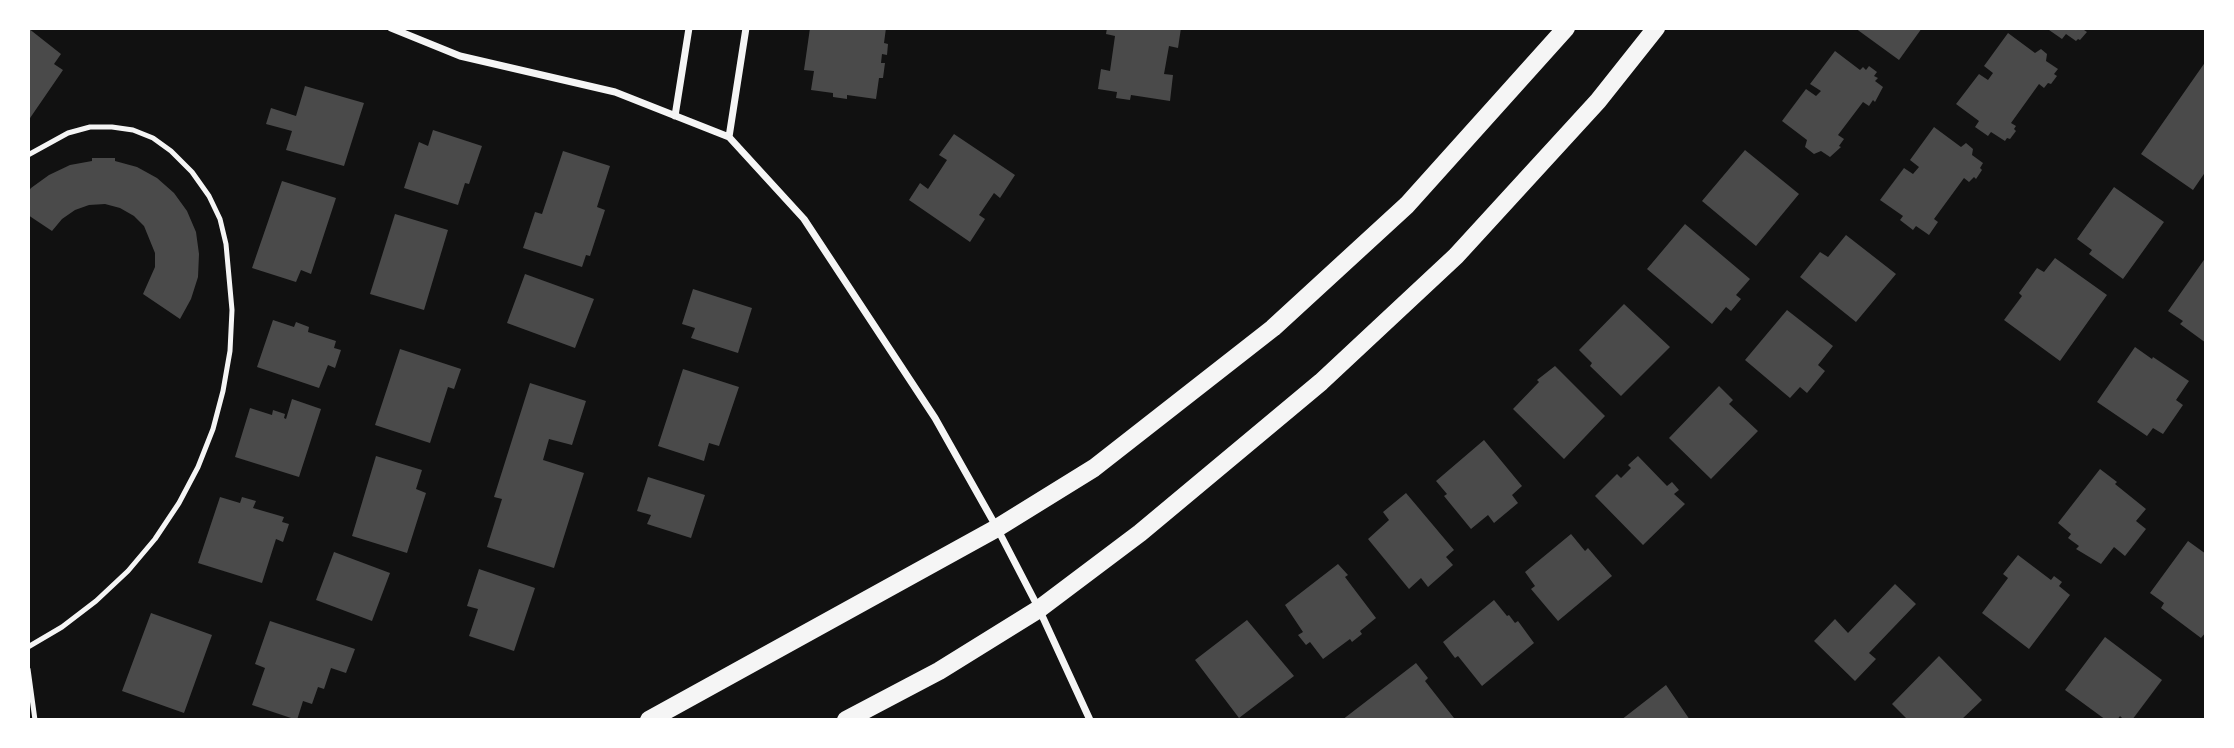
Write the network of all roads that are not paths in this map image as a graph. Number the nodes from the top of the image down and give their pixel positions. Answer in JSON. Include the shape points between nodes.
{"nodes":[{"id":1,"x":391,"y":28,"type":"edge"},
{"id":2,"x":689,"y":28,"type":"edge"},
{"id":3,"x":746,"y":28,"type":"edge"},
{"id":4,"x":1566,"y":28,"type":"edge"},
{"id":5,"x":1656,"y":28,"type":"edge"},
{"id":6,"x":675,"y":116,"type":"junction"},
{"id":7,"x":729,"y":136,"type":"junction"},
{"id":8,"x":28,"y":155,"type":"edge"},
{"id":9,"x":997,"y":528,"type":"junction"},
{"id":10,"x":1039,"y":609,"type":"junction"},
{"id":11,"x":28,"y":647,"type":"edge"},
{"id":12,"x":28,"y":669,"type":"edge"},
{"id":13,"x":35,"y":720,"type":"edge"},
{"id":14,"x":649,"y":720,"type":"edge"},
{"id":15,"x":846,"y":720,"type":"edge"},
{"id":16,"x":1090,"y":720,"type":"edge"}],
"edges":[{"from":1,"to":6,"type":"street","via":[[460,56],[615,92]]},
{"from":2,"to":6,"type":"street"},
{"from":3,"to":7,"type":"street"},
{"from":4,"to":9,"type":"main road","via":[[1407,205],[1273,328],[1094,468]]},
{"from":5,"to":10,"type":"main road","via":[[1598,100],[1446,265],[1321,382],[1140,533]]},
{"from":6,"to":7,"type":"street"},
{"from":7,"to":9,"type":"street","via":[[804,219],[935,418]]},
{"from":8,"to":11,"type":"lane","via":[[68,133],[112,127],[153,138],[171,151],[192,172],[220,219],[232,310],[230,351],[213,429],[179,503],[120,579],[62,627]]},
{"from":9,"to":10,"type":"street"},
{"from":9,"to":14,"type":"main road"},
{"from":10,"to":15,"type":"main road","via":[[939,671]]},
{"from":10,"to":16,"type":"street"},
{"from":12,"to":13,"type":"lane"}]}
